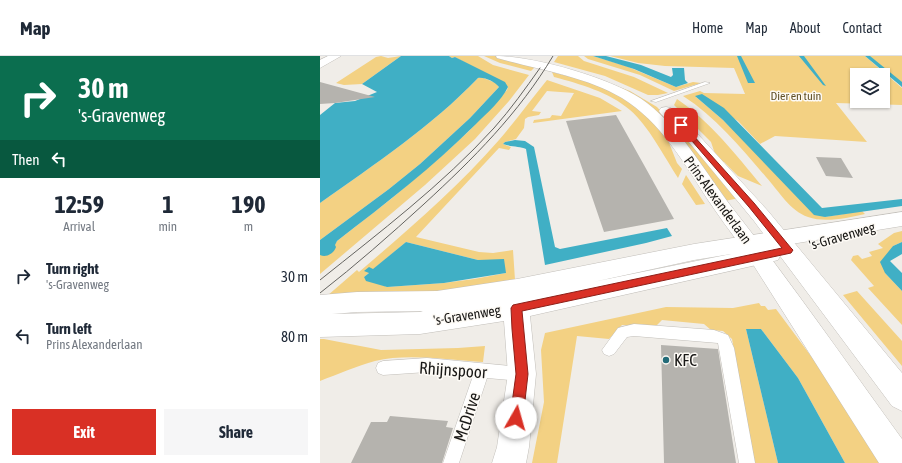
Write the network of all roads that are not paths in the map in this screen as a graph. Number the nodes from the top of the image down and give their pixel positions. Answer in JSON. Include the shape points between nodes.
{"nodes":[{"id":1,"x":336,"y":56,"type":"edge"},
{"id":2,"x":501,"y":56,"type":"edge"},
{"id":3,"x":521,"y":56,"type":"edge"},
{"id":4,"x":320,"y":65,"type":"edge"},
{"id":5,"x":707,"y":83,"type":"dead end"},
{"id":6,"x":654,"y":101,"type":"junction"},
{"id":7,"x":897,"y":221,"type":"edge"},
{"id":8,"x":783,"y":244,"type":"junction"},
{"id":9,"x":754,"y":250,"type":"junction"},
{"id":10,"x":517,"y":298,"type":"junction"},
{"id":11,"x":320,"y":304,"type":"edge"},
{"id":12,"x":320,"y":326,"type":"edge"},
{"id":13,"x":609,"y":350,"type":"dead end"},
{"id":14,"x":384,"y":368,"type":"dead end"},
{"id":15,"x":482,"y":371,"type":"junction"},
{"id":16,"x":522,"y":374,"type":"junction"},
{"id":17,"x":902,"y":396,"type":"edge"},
{"id":18,"x":451,"y":463,"type":"edge"},
{"id":19,"x":509,"y":463,"type":"edge"},
{"id":20,"x":747,"y":463,"type":"edge"},
{"id":21,"x":899,"y":463,"type":"edge"}],
"edges":[{"from":1,"to":4,"type":"main road"},
{"from":2,"to":9,"type":"main road","name":"Prins Alexanderlaan","via":[[588,80],[624,95],[640,105],[671,135]]},
{"from":3,"to":6,"type":"main road","name":"Prins Alexanderlaan","via":[[607,79]]},
{"from":5,"to":6,"type":"lane"},
{"from":6,"to":8,"type":"main road","name":"Prins Alexanderlaan","via":[[689,133]]},
{"from":7,"to":8,"type":"main road","name":"'s-Gravenweg","via":[[820,243]]},
{"from":8,"to":9,"type":"main road","name":"'s-Gravenweg"},
{"from":8,"to":17,"type":"main road","name":"Prins Alexanderlaan"},
{"from":9,"to":10,"type":"main road","name":"'s-Gravenweg"},
{"from":9,"to":21,"type":"main road","name":"Prins Alexanderlaan"},
{"from":10,"to":11,"type":"main road","name":"'s-Gravenweg"},
{"from":10,"to":12,"type":"main road","name":"'s-Gravenweg","via":[[420,323]]},
{"from":10,"to":16,"type":"main road","via":[[517,329]]},
{"from":13,"to":20,"type":"lane","via":[[623,332],[634,330],[714,336],[723,339],[727,348]]},
{"from":14,"to":15,"type":"lane","name":"Rhijnspoor","via":[[427,365]]},
{"from":15,"to":16,"type":"lane","name":"Rhijnspoor"},
{"from":15,"to":18,"type":"lane","name":"McDrive"},
{"from":16,"to":19,"type":"main road"}]}
